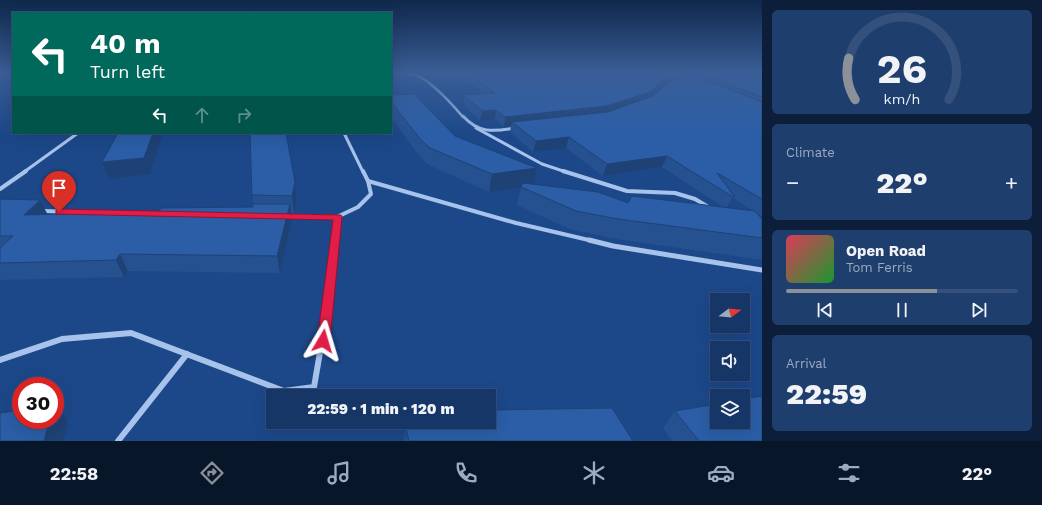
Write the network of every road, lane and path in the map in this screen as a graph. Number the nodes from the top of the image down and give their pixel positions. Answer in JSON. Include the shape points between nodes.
{"nodes":[{"id":1,"x":439,"y":94,"type":"edge"},
{"id":2,"x":472,"y":126,"type":"junction"},
{"id":3,"x":517,"y":128,"type":"edge"},
{"id":4,"x":77,"y":134,"type":"edge"},
{"id":5,"x":344,"y":134,"type":"edge"},
{"id":6,"x":368,"y":181,"type":"junction"},
{"id":7,"x":0,"y":190,"type":"edge"},
{"id":8,"x":715,"y":210,"type":"edge"},
{"id":9,"x":39,"y":211,"type":"dead end"},
{"id":10,"x":124,"y":213,"type":"edge"},
{"id":11,"x":282,"y":216,"type":"edge"},
{"id":12,"x":337,"y":217,"type":"junction"},
{"id":13,"x":762,"y":270,"type":"edge"},
{"id":14,"x":187,"y":354,"type":"junction"},
{"id":15,"x":0,"y":360,"type":"edge"},
{"id":16,"x":118,"y":441,"type":"edge"}],
"edges":[{"from":1,"to":2,"type":"street"},
{"from":2,"to":3,"type":"street","via":[[488,130]]},
{"from":2,"to":8,"type":"street","via":[[542,164],[627,191],[674,193],[695,199]]},
{"from":4,"to":7,"type":"street"},
{"from":5,"to":6,"type":"street"},
{"from":6,"to":12,"type":"street","via":[[371,194],[358,207]]},
{"from":6,"to":13,"type":"street","via":[[516,223],[613,246]]},
{"from":9,"to":10,"type":"street"},
{"from":11,"to":12,"type":"street"},
{"from":12,"to":14,"type":"street","via":[[323,341],[314,388],[284,391]]},
{"from":14,"to":15,"type":"street","via":[[131,332],[62,339]]},
{"from":14,"to":16,"type":"street"}]}
